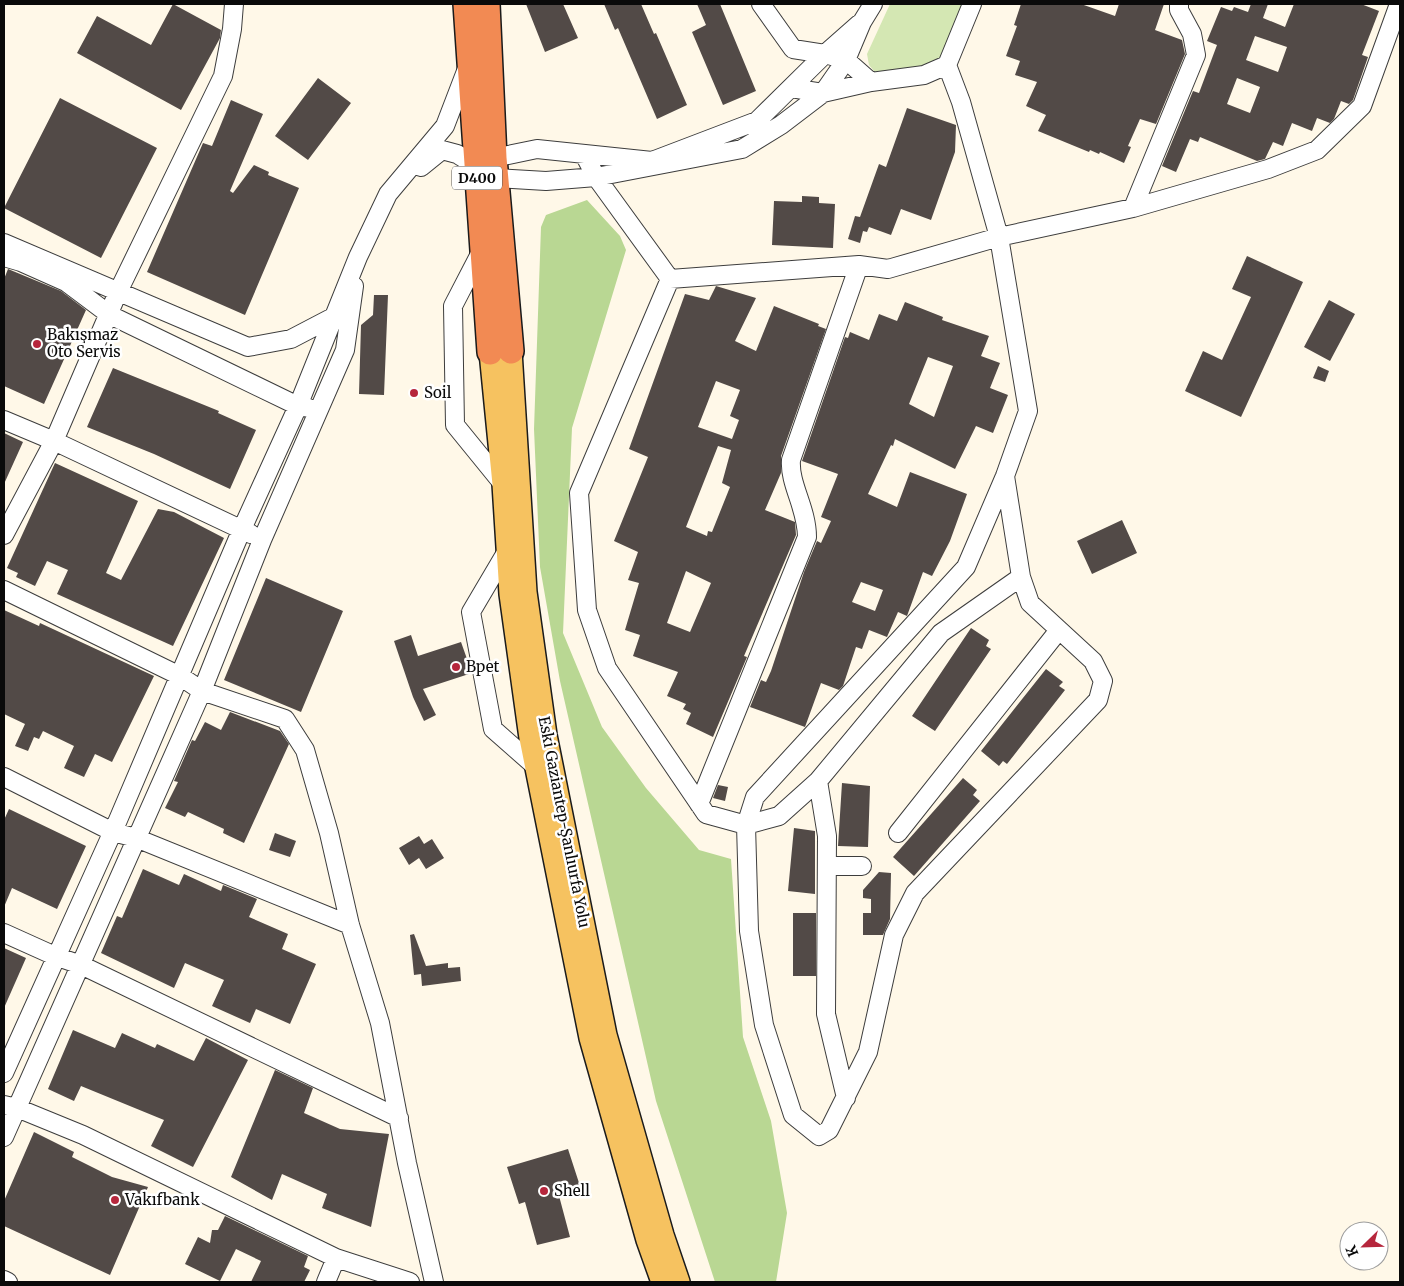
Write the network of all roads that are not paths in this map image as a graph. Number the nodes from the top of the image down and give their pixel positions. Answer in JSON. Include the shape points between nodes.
{"nodes":[{"id":1,"x":234,"y":4,"type":"edge"},
{"id":2,"x":466,"y":4,"type":"edge"},
{"id":3,"x":487,"y":4,"type":"edge"},
{"id":4,"x":761,"y":4,"type":"edge"},
{"id":5,"x":873,"y":4,"type":"edge"},
{"id":6,"x":972,"y":4,"type":"edge"},
{"id":7,"x":1179,"y":4,"type":"edge"},
{"id":8,"x":1399,"y":4,"type":"edge"},
{"id":9,"x":862,"y":22,"type":"junction"},
{"id":10,"x":825,"y":54,"type":"junction"},
{"id":11,"x":846,"y":60,"type":"junction"},
{"id":12,"x":470,"y":62,"type":"junction"},
{"id":13,"x":947,"y":65,"type":"junction"},
{"id":14,"x":871,"y":82,"type":"junction"},
{"id":15,"x":791,"y":88,"type":"junction"},
{"id":16,"x":823,"y":93,"type":"junction"},
{"id":17,"x":584,"y":154,"type":"junction"},
{"id":18,"x":489,"y":167,"type":"junction"},
{"id":19,"x":596,"y":177,"type":"junction"},
{"id":20,"x":388,"y":194,"type":"junction"},
{"id":21,"x":1133,"y":208,"type":"junction"},
{"id":22,"x":999,"y":237,"type":"junction"},
{"id":23,"x":4,"y":243,"type":"edge"},
{"id":24,"x":482,"y":250,"type":"junction"},
{"id":25,"x":4,"y":257,"type":"edge"},
{"id":26,"x":358,"y":257,"type":"junction"},
{"id":27,"x":859,"y":265,"type":"junction"},
{"id":28,"x":670,"y":279,"type":"junction"},
{"id":29,"x":118,"y":292,"type":"junction"},
{"id":30,"x":110,"y":315,"type":"junction"},
{"id":31,"x":335,"y":316,"type":"junction"},
{"id":32,"x":500,"y":351,"type":"junction"},
{"id":33,"x":298,"y":406,"type":"junction"},
{"id":34,"x":320,"y":411,"type":"junction"},
{"id":35,"x":4,"y":420,"type":"edge"},
{"id":36,"x":54,"y":441,"type":"junction"},
{"id":37,"x":1005,"y":476,"type":"junction"},
{"id":38,"x":503,"y":484,"type":"junction"},
{"id":39,"x":242,"y":529,"type":"junction"},
{"id":40,"x":4,"y":535,"type":"edge"},
{"id":41,"x":262,"y":540,"type":"junction"},
{"id":42,"x":507,"y":551,"type":"junction"},
{"id":43,"x":1021,"y":577,"type":"junction"},
{"id":44,"x":4,"y":590,"type":"edge"},
{"id":45,"x":1059,"y":630,"type":"junction"},
{"id":46,"x":180,"y":676,"type":"junction"},
{"id":47,"x":202,"y":691,"type":"junction"},
{"id":48,"x":536,"y":766,"type":"junction"},
{"id":49,"x":4,"y":777,"type":"edge"},
{"id":50,"x":818,"y":781,"type":"junction"},
{"id":51,"x":699,"y":804,"type":"junction"},
{"id":52,"x":746,"y":825,"type":"junction"},
{"id":53,"x":113,"y":832,"type":"junction"},
{"id":54,"x":898,"y":833,"type":"dead end"},
{"id":55,"x":136,"y":838,"type":"junction"},
{"id":56,"x":827,"y":866,"type":"junction"},
{"id":57,"x":862,"y":866,"type":"dead end"},
{"id":58,"x":350,"y":925,"type":"junction"},
{"id":59,"x":4,"y":933,"type":"edge"},
{"id":60,"x":55,"y":956,"type":"junction"},
{"id":61,"x":81,"y":964,"type":"junction"},
{"id":62,"x":4,"y":1073,"type":"edge"},
{"id":63,"x":846,"y":1098,"type":"junction"},
{"id":64,"x":10,"y":1106,"type":"edge"},
{"id":65,"x":399,"y":1118,"type":"junction"},
{"id":66,"x":4,"y":1137,"type":"edge"},
{"id":67,"x":336,"y":1258,"type":"junction"},
{"id":68,"x":4,"y":1280,"type":"edge"},
{"id":69,"x":8,"y":1282,"type":"edge"},
{"id":70,"x":326,"y":1282,"type":"edge"},
{"id":71,"x":410,"y":1282,"type":"edge"},
{"id":72,"x":434,"y":1282,"type":"edge"},
{"id":73,"x":662,"y":1282,"type":"edge"},
{"id":74,"x":679,"y":1282,"type":"edge"}],
"edges":[{"from":1,"to":29,"type":"street","via":[[223,76]]},
{"from":2,"to":12,"type":"highway","number":"D400"},
{"from":3,"to":18,"type":"highway","number":"D400"},
{"from":4,"to":10,"type":"street","via":[[793,49]]},
{"from":5,"to":9,"type":"street"},
{"from":6,"to":13,"type":"street"},
{"from":7,"to":21,"type":"street","via":[[1192,34],[1196,56]]},
{"from":8,"to":21,"type":"street","via":[[1362,106],[1317,150],[1268,169]]},
{"from":9,"to":10,"type":"street"},
{"from":9,"to":11,"type":"street"},
{"from":10,"to":11,"type":"street"},
{"from":10,"to":15,"type":"street"},
{"from":11,"to":14,"type":"street"},
{"from":11,"to":16,"type":"street"},
{"from":12,"to":18,"type":"highway","number":"D400"},
{"from":12,"to":20,"type":"street","via":[[445,126]]},
{"from":13,"to":14,"type":"street","via":[[924,75]]},
{"from":13,"to":22,"type":"street","via":[[961,102]]},
{"from":14,"to":16,"type":"street"},
{"from":15,"to":16,"type":"street"},
{"from":15,"to":17,"type":"street","via":[[757,121],[652,162]]},
{"from":16,"to":19,"type":"street","via":[[742,149]]},
{"from":17,"to":18,"type":"street","via":[[537,149]]},
{"from":17,"to":19,"type":"street"},
{"from":18,"to":19,"type":"street","via":[[546,181]]},
{"from":18,"to":20,"type":"street","via":[[442,150]]},
{"from":18,"to":24,"type":"highway","number":"D400"},
{"from":18,"to":32,"type":"highway","number":"D400"},
{"from":19,"to":28,"type":"street"},
{"from":20,"to":26,"type":"street"},
{"from":21,"to":22,"type":"street"},
{"from":22,"to":27,"type":"street","via":[[888,269]]},
{"from":22,"to":37,"type":"street","via":[[1028,412]]},
{"from":23,"to":29,"type":"street"},
{"from":24,"to":32,"type":"highway","number":"D400"},
{"from":24,"to":38,"type":"street","via":[[453,306],[455,425]]},
{"from":25,"to":30,"type":"street","via":[[66,282]]},
{"from":26,"to":31,"type":"street"},
{"from":26,"to":34,"type":"street","via":[[345,350]]},
{"from":27,"to":28,"type":"street"},
{"from":27,"to":51,"type":"street","via":[[791,460],[790,470],[807,522],[806,537]]},
{"from":28,"to":51,"type":"street","via":[[580,494],[587,610],[607,668]]},
{"from":29,"to":30,"type":"street"},
{"from":29,"to":31,"type":"street","via":[[248,348],[291,338]]},
{"from":30,"to":33,"type":"street"},
{"from":30,"to":36,"type":"street"},
{"from":31,"to":33,"type":"street"},
{"from":32,"to":38,"type":"main road","name":"Eski Gaziantep-Şanlıurfa Yolu"},
{"from":32,"to":74,"type":"main road","name":"Eski Gaziantep-Şanlıurfa Yolu","via":[[526,592],[546,735],[606,1035]]},
{"from":33,"to":34,"type":"street"},
{"from":33,"to":39,"type":"street"},
{"from":34,"to":41,"type":"street"},
{"from":35,"to":36,"type":"street"},
{"from":36,"to":39,"type":"street"},
{"from":36,"to":40,"type":"street"},
{"from":37,"to":43,"type":"street"},
{"from":37,"to":52,"type":"street","via":[[966,567],[755,797]]},
{"from":38,"to":42,"type":"main road","name":"Eski Gaziantep-Şanlıurfa Yolu"},
{"from":39,"to":41,"type":"street"},
{"from":39,"to":46,"type":"street"},
{"from":41,"to":47,"type":"street"},
{"from":42,"to":48,"type":"main road","name":"Eski Gaziantep-Şanlıurfa Yolu","via":[[510,594]]},
{"from":42,"to":48,"type":"street","via":[[471,612],[493,729]]},
{"from":43,"to":45,"type":"street","via":[[1030,603]]},
{"from":43,"to":50,"type":"street","via":[[941,633]]},
{"from":44,"to":46,"type":"street"},
{"from":45,"to":54,"type":"street"},
{"from":45,"to":63,"type":"street","via":[[1093,661],[1103,681],[1098,700],[915,893],[894,935],[868,1052]]},
{"from":46,"to":47,"type":"street"},
{"from":46,"to":53,"type":"street"},
{"from":47,"to":55,"type":"street"},
{"from":47,"to":58,"type":"street","via":[[285,719],[305,750],[329,833]]},
{"from":48,"to":73,"type":"main road","name":"Eski Gaziantep-Şanlıurfa Yolu","via":[[590,1038]]},
{"from":49,"to":53,"type":"street"},
{"from":50,"to":52,"type":"street","via":[[779,816]]},
{"from":50,"to":56,"type":"street","via":[[827,836]]},
{"from":51,"to":52,"type":"street","via":[[706,814]]},
{"from":52,"to":63,"type":"street","via":[[749,931],[764,1025],[793,1115],[819,1136],[829,1130]]},
{"from":53,"to":55,"type":"street"},
{"from":53,"to":60,"type":"street"},
{"from":55,"to":58,"type":"street"},
{"from":55,"to":61,"type":"street"},
{"from":56,"to":57,"type":"street"},
{"from":56,"to":63,"type":"street","via":[[826,1014]]},
{"from":58,"to":65,"type":"street","via":[[380,1022]]},
{"from":59,"to":60,"type":"street"},
{"from":60,"to":61,"type":"street"},
{"from":60,"to":62,"type":"street"},
{"from":61,"to":64,"type":"street"},
{"from":61,"to":65,"type":"street"},
{"from":64,"to":66,"type":"street"},
{"from":64,"to":67,"type":"street","via":[[83,1135]]},
{"from":65,"to":72,"type":"street"},
{"from":67,"to":70,"type":"street"},
{"from":67,"to":71,"type":"street"},
{"from":68,"to":69,"type":"street"}]}
